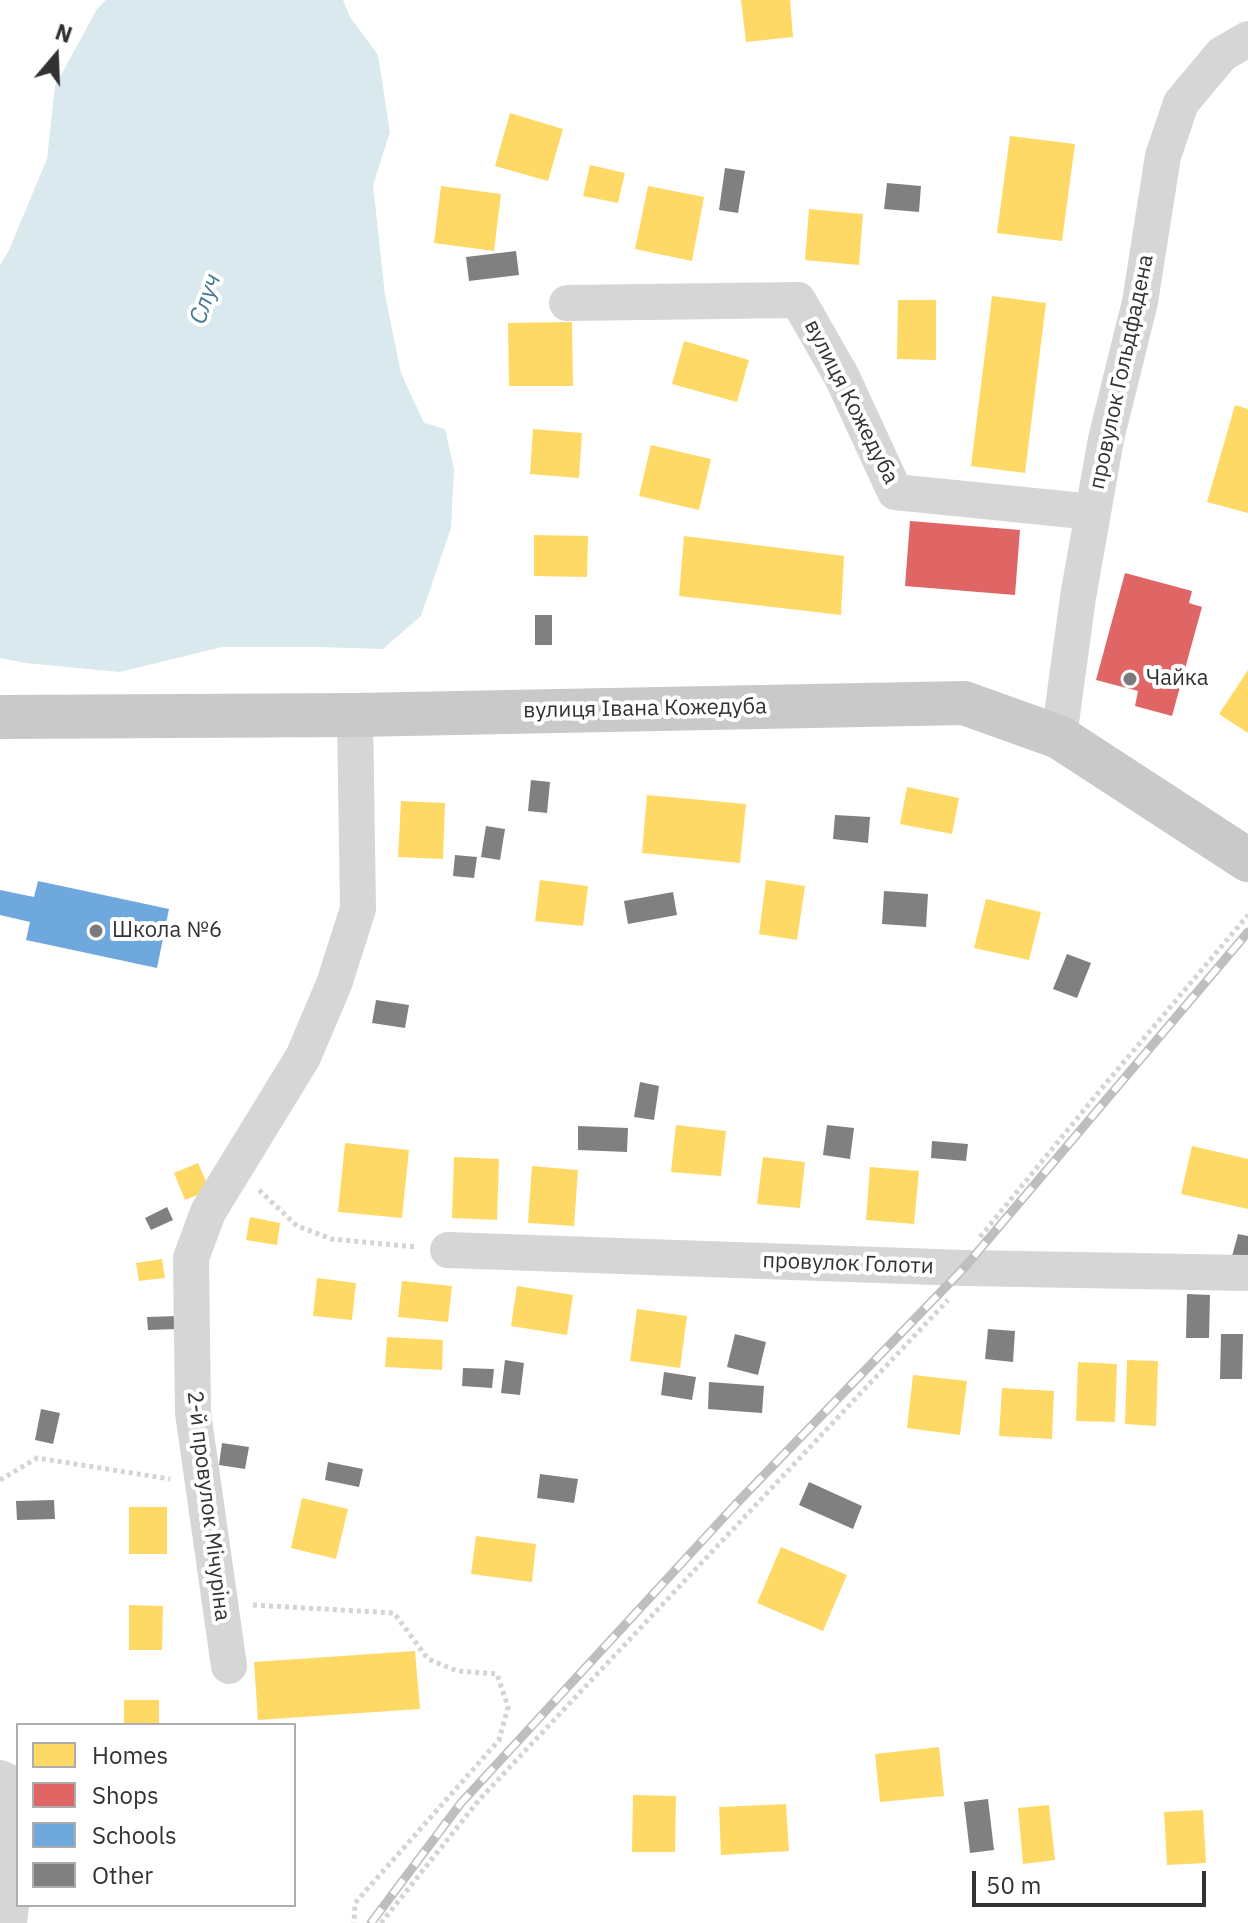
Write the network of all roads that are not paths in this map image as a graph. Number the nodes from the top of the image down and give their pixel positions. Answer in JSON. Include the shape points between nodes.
{"nodes":[{"id":1,"x":1248,"y":39,"type":"edge"},
{"id":2,"x":567,"y":303,"type":"dead end"},
{"id":3,"x":1093,"y":512,"type":"junction"},
{"id":4,"x":355,"y":715,"type":"junction"},
{"id":5,"x":0,"y":717,"type":"edge"},
{"id":6,"x":1059,"y":737,"type":"junction"},
{"id":7,"x":1248,"y":860,"type":"edge"},
{"id":8,"x":448,"y":1250,"type":"road end"},
{"id":9,"x":1248,"y":1273,"type":"edge"},
{"id":10,"x":229,"y":1666,"type":"dead end"},
{"id":11,"x":0,"y":1778,"type":"edge"},
{"id":12,"x":9,"y":1923,"type":"edge"}],
"edges":[{"from":1,"to":3,"type":"street","name":"провулок Гольдфадена","via":[[1222,54],[1181,103],[1163,156],[1140,302]]},
{"from":2,"to":3,"type":"street","name":"вулиця Кожедуба","via":[[798,300],[842,377],[895,492]]},
{"from":3,"to":6,"type":"street","name":"провулок Гольдфадена"},
{"from":4,"to":5,"type":"main road","name":"вулиця Івана Кожедуба"},
{"from":4,"to":6,"type":"main road","name":"вулиця Івана Кожедуба","via":[[964,703]]},
{"from":4,"to":10,"type":"street","name":"2-й провулок Мічуріна","via":[[358,909],[303,1057],[208,1212],[191,1258],[193,1413]]},
{"from":6,"to":7,"type":"main road","name":"вулиця Івана Кожедуба"},
{"from":8,"to":9,"type":"street","name":"провулок Голоти"},
{"from":11,"to":12,"type":"street","via":[[11,1783],[14,1879]]}]}
